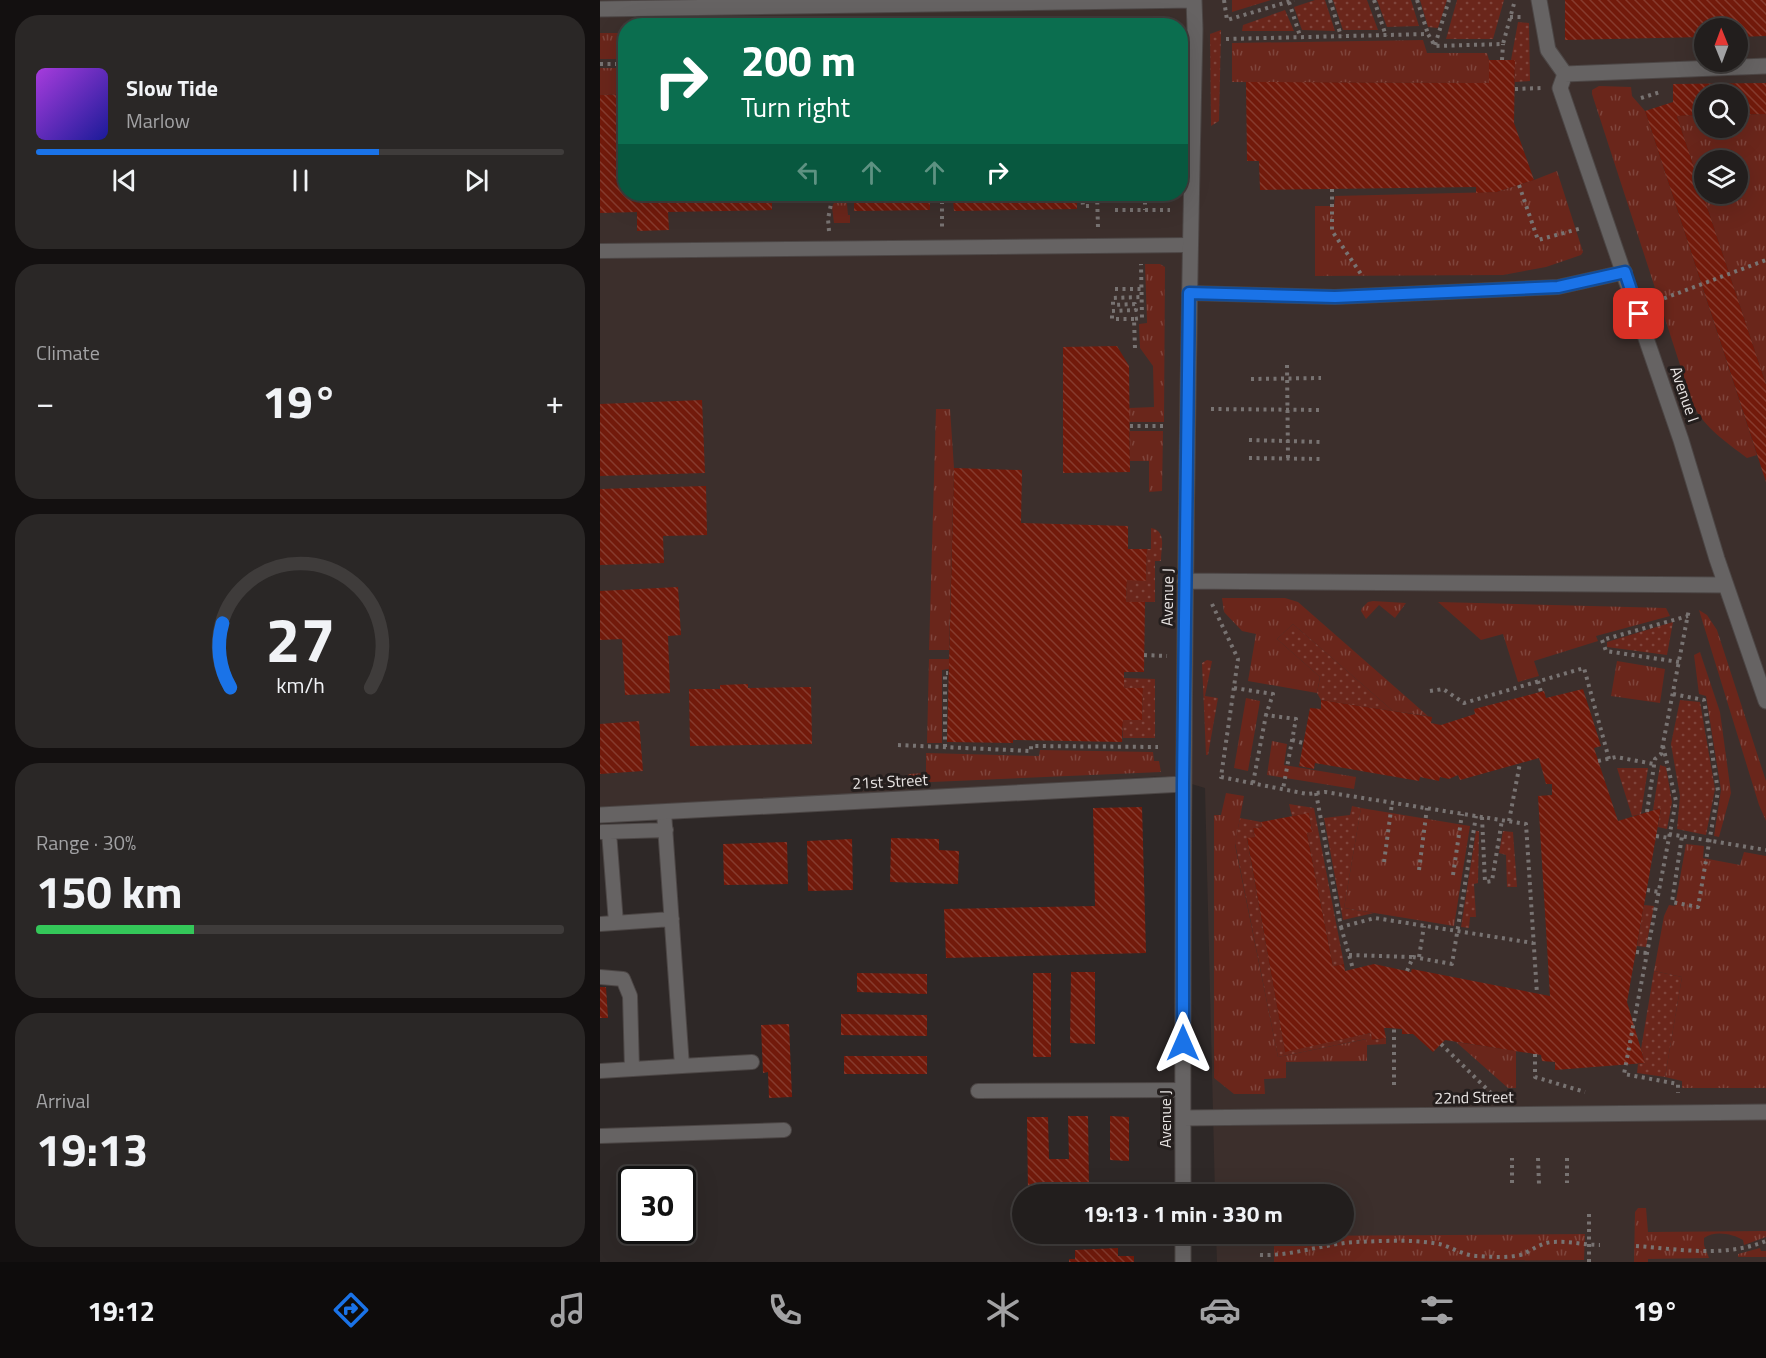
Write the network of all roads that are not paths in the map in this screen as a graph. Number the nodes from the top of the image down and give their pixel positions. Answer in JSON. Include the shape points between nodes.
{"nodes":[{"id":1,"x":1194,"y":0,"type":"edge"},
{"id":2,"x":1539,"y":0,"type":"edge"},
{"id":3,"x":600,"y":9,"type":"edge"},
{"id":4,"x":1766,"y":66,"type":"edge"},
{"id":5,"x":1562,"y":81,"type":"junction"},
{"id":6,"x":1190,"y":245,"type":"junction"},
{"id":7,"x":600,"y":251,"type":"edge"},
{"id":8,"x":1625,"y":272,"type":"junction"},
{"id":9,"x":1189,"y":293,"type":"junction"},
{"id":10,"x":1185,"y":581,"type":"junction"},
{"id":11,"x":1726,"y":585,"type":"junction"},
{"id":12,"x":1766,"y":701,"type":"edge"},
{"id":13,"x":1183,"y":784,"type":"junction"},
{"id":14,"x":664,"y":812,"type":"junction"},
{"id":15,"x":600,"y":815,"type":"edge"},
{"id":16,"x":666,"y":830,"type":"junction"},
{"id":17,"x":604,"y":832,"type":"edge"},
{"id":18,"x":672,"y":919,"type":"junction"},
{"id":19,"x":616,"y":923,"type":"junction"},
{"id":20,"x":600,"y":924,"type":"edge"},
{"id":21,"x":600,"y":977,"type":"edge"},
{"id":22,"x":752,"y":1062,"type":"dead end"},
{"id":23,"x":682,"y":1066,"type":"junction"},
{"id":24,"x":632,"y":1069,"type":"junction"},
{"id":25,"x":600,"y":1071,"type":"edge"},
{"id":26,"x":1183,"y":1090,"type":"junction"},
{"id":27,"x":978,"y":1091,"type":"dead end"},
{"id":28,"x":1766,"y":1112,"type":"edge"},
{"id":29,"x":1183,"y":1118,"type":"junction"},
{"id":30,"x":784,"y":1130,"type":"dead end"},
{"id":31,"x":600,"y":1136,"type":"edge"},
{"id":32,"x":1183,"y":1184,"type":"edge"},
{"id":33,"x":1183,"y":1244,"type":"edge"},
{"id":34,"x":1183,"y":1262,"type":"edge"}],
"edges":[{"from":1,"to":3,"type":"street"},
{"from":1,"to":6,"type":"street","name":"Avenue J"},
{"from":2,"to":5,"type":"street","name":"Avenue I","via":[[1548,50]]},
{"from":4,"to":5,"type":"street"},
{"from":5,"to":8,"type":"street","name":"Avenue I"},
{"from":6,"to":7,"type":"lane"},
{"from":6,"to":9,"type":"street","name":"Avenue J"},
{"from":8,"to":9,"type":"lane","via":[[1558,287],[1335,297]]},
{"from":8,"to":11,"type":"street","name":"Avenue I"},
{"from":9,"to":10,"type":"street","name":"Avenue J"},
{"from":10,"to":11,"type":"street"},
{"from":10,"to":13,"type":"street","name":"Avenue J"},
{"from":11,"to":12,"type":"street","name":"Avenue I"},
{"from":13,"to":14,"type":"street","name":"21st Street"},
{"from":13,"to":26,"type":"street","name":"Avenue J"},
{"from":14,"to":15,"type":"street","name":"21st Street"},
{"from":14,"to":16,"type":"lane"},
{"from":16,"to":17,"type":"lane"},
{"from":16,"to":18,"type":"lane"},
{"from":17,"to":19,"type":"lane"},
{"from":18,"to":19,"type":"lane"},
{"from":18,"to":23,"type":"lane"},
{"from":19,"to":20,"type":"lane"},
{"from":21,"to":24,"type":"lane","via":[[623,979],[630,996]]},
{"from":22,"to":23,"type":"lane"},
{"from":23,"to":24,"type":"lane"},
{"from":24,"to":25,"type":"lane"},
{"from":26,"to":27,"type":"lane"},
{"from":26,"to":29,"type":"street","name":"Avenue J"},
{"from":28,"to":29,"type":"street","name":"22nd Street"},
{"from":29,"to":32,"type":"street","name":"Avenue J"},
{"from":30,"to":31,"type":"lane"},
{"from":33,"to":34,"type":"street"}]}
